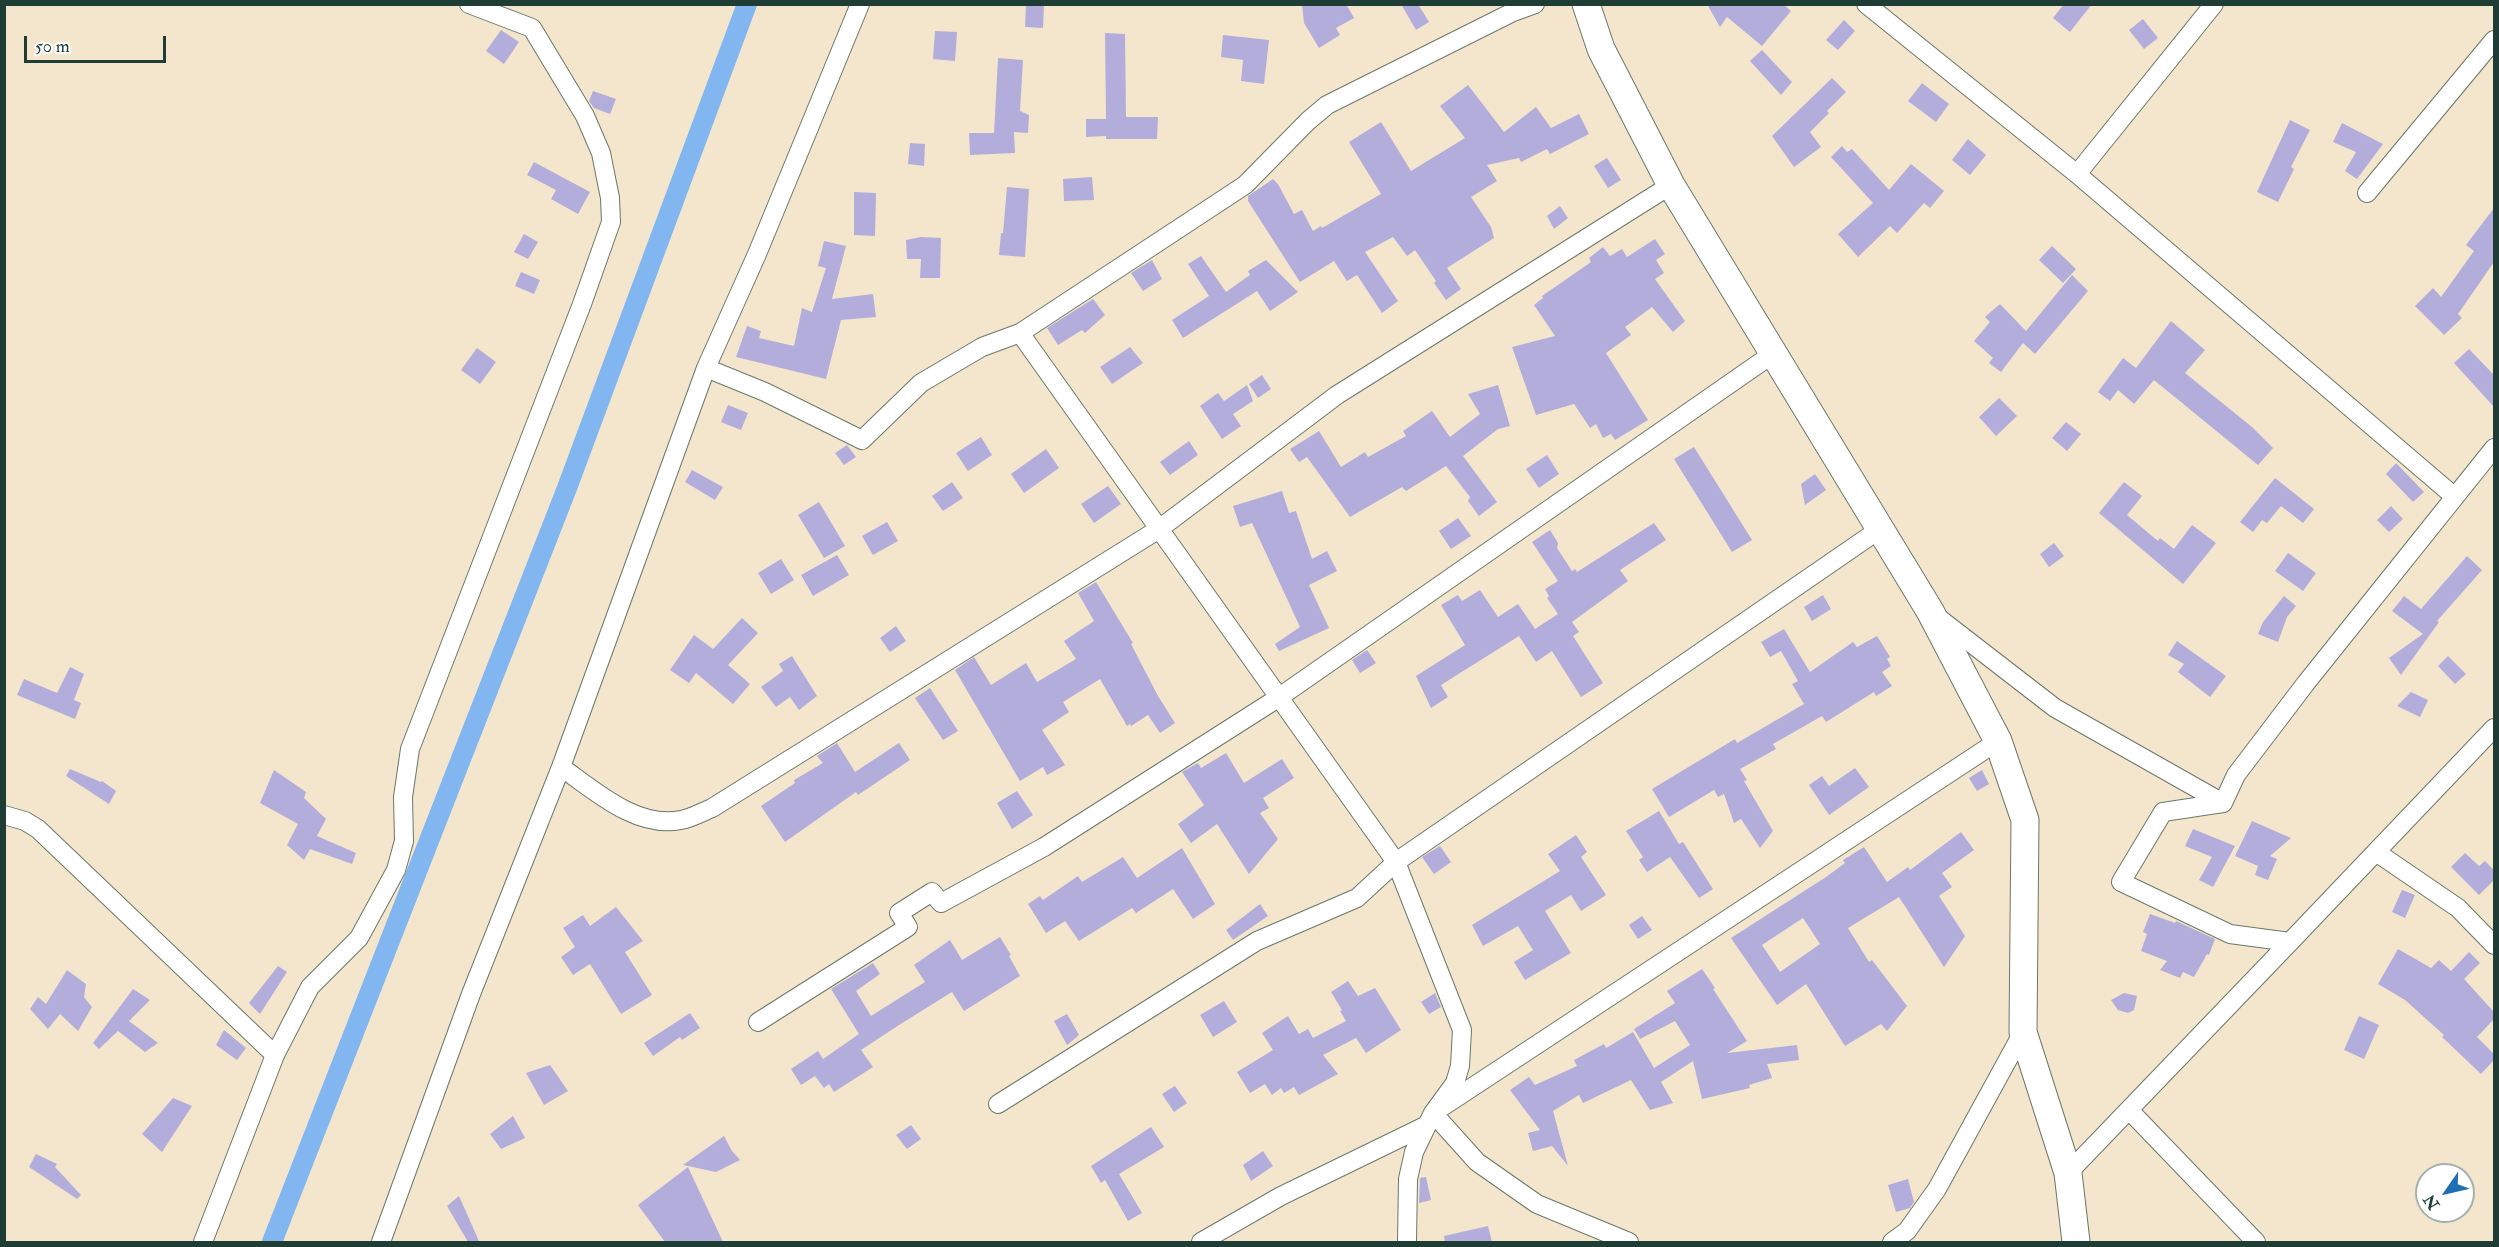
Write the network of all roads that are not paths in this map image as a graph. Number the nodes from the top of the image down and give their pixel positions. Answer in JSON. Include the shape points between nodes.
{"nodes":[{"id":1,"x":469,"y":4,"type":"edge"},
{"id":2,"x":860,"y":4,"type":"edge"},
{"id":3,"x":1535,"y":4,"type":"edge"},
{"id":4,"x":1586,"y":4,"type":"edge"},
{"id":5,"x":1866,"y":4,"type":"edge"},
{"id":6,"x":2214,"y":4,"type":"edge"},
{"id":7,"x":2494,"y":40,"type":"edge"},
{"id":8,"x":2077,"y":174,"type":"junction"},
{"id":9,"x":1671,"y":185,"type":"junction"},
{"id":10,"x":2367,"y":194,"type":"dead end"},
{"id":11,"x":1020,"y":333,"type":"junction"},
{"id":12,"x":1774,"y":353,"type":"junction"},
{"id":13,"x":706,"y":368,"type":"junction"},
{"id":14,"x":2494,"y":448,"type":"edge"},
{"id":15,"x":2455,"y":497,"type":"junction"},
{"id":16,"x":1159,"y":529,"type":"junction"},
{"id":17,"x":1880,"y":529,"type":"junction"},
{"id":18,"x":1929,"y":611,"type":"junction"},
{"id":19,"x":1278,"y":698,"type":"junction"},
{"id":20,"x":2494,"y":728,"type":"edge"},
{"id":21,"x":1998,"y":741,"type":"junction"},
{"id":22,"x":561,"y":767,"type":"junction"},
{"id":23,"x":2223,"y":803,"type":"junction"},
{"id":24,"x":4,"y":815,"type":"edge"},
{"id":25,"x":2376,"y":852,"type":"junction"},
{"id":26,"x":1396,"y":862,"type":"junction"},
{"id":27,"x":2290,"y":942,"type":"junction"},
{"id":28,"x":2494,"y":945,"type":"edge"},
{"id":29,"x":758,"y":1022,"type":"dead end"},
{"id":30,"x":2023,"y":1032,"type":"junction"},
{"id":31,"x":275,"y":1055,"type":"junction"},
{"id":32,"x":999,"y":1104,"type":"dead end"},
{"id":33,"x":2128,"y":1110,"type":"junction"},
{"id":34,"x":1430,"y":1119,"type":"junction"},
{"id":35,"x":2068,"y":1173,"type":"junction"},
{"id":36,"x":203,"y":1242,"type":"edge"},
{"id":37,"x":381,"y":1242,"type":"edge"},
{"id":38,"x":1201,"y":1242,"type":"edge"},
{"id":39,"x":1407,"y":1242,"type":"edge"},
{"id":40,"x":1629,"y":1242,"type":"edge"},
{"id":41,"x":1892,"y":1242,"type":"edge"},
{"id":42,"x":2076,"y":1242,"type":"edge"},
{"id":43,"x":2256,"y":1242,"type":"edge"}],
"edges":[{"from":1,"to":31,"type":"street","via":[[532,28],[585,116],[601,153],[611,222],[410,749],[403,797],[404,841],[396,870],[359,939],[310,987]]},
{"from":2,"to":13,"type":"street"},
{"from":3,"to":11,"type":"street","via":[[1327,105],[1245,186]]},
{"from":4,"to":9,"type":"main road","via":[[1601,49]]},
{"from":5,"to":8,"type":"street"},
{"from":6,"to":8,"type":"street"},
{"from":7,"to":10,"type":"street"},
{"from":8,"to":15,"type":"street"},
{"from":9,"to":12,"type":"main road"},
{"from":9,"to":16,"type":"street","via":[[1337,395]]},
{"from":11,"to":13,"type":"street","via":[[982,347],[921,383],[862,440]]},
{"from":11,"to":16,"type":"street"},
{"from":12,"to":17,"type":"main road"},
{"from":12,"to":19,"type":"street"},
{"from":13,"to":22,"type":"street"},
{"from":14,"to":15,"type":"street"},
{"from":15,"to":23,"type":"street","via":[[2236,775]]},
{"from":16,"to":19,"type":"street"},
{"from":16,"to":22,"type":"street","via":[[712,808],[682,820],[658,821],[616,806]]},
{"from":17,"to":18,"type":"main road"},
{"from":17,"to":26,"type":"street"},
{"from":18,"to":21,"type":"main road"},
{"from":18,"to":23,"type":"street","via":[[2055,708]]},
{"from":19,"to":26,"type":"street"},
{"from":19,"to":29,"type":"street","via":[[1044,847],[941,903],[932,892],[899,914],[908,927]]},
{"from":20,"to":25,"type":"street"},
{"from":21,"to":30,"type":"main road","via":[[2025,820]]},
{"from":21,"to":34,"type":"street"},
{"from":22,"to":37,"type":"street","via":[[471,994]]},
{"from":23,"to":27,"type":"street","via":[[2163,812],[2121,882],[2230,933]]},
{"from":24,"to":31,"type":"street","via":[[39,829]]},
{"from":25,"to":27,"type":"street"},
{"from":25,"to":28,"type":"street","via":[[2458,908]]},
{"from":26,"to":32,"type":"street","via":[[1357,898],[1257,941]]},
{"from":26,"to":34,"type":"street","via":[[1462,1030],[1455,1083]]},
{"from":27,"to":33,"type":"street"},
{"from":30,"to":35,"type":"main road"},
{"from":30,"to":41,"type":"street","via":[[1936,1189],[1907,1231]]},
{"from":31,"to":36,"type":"street"},
{"from":33,"to":35,"type":"street"},
{"from":33,"to":43,"type":"street"},
{"from":34,"to":38,"type":"street"},
{"from":34,"to":39,"type":"street","via":[[1414,1152],[1408,1179]]},
{"from":34,"to":40,"type":"street","via":[[1477,1162],[1537,1204]]},
{"from":35,"to":42,"type":"main road"}]}
